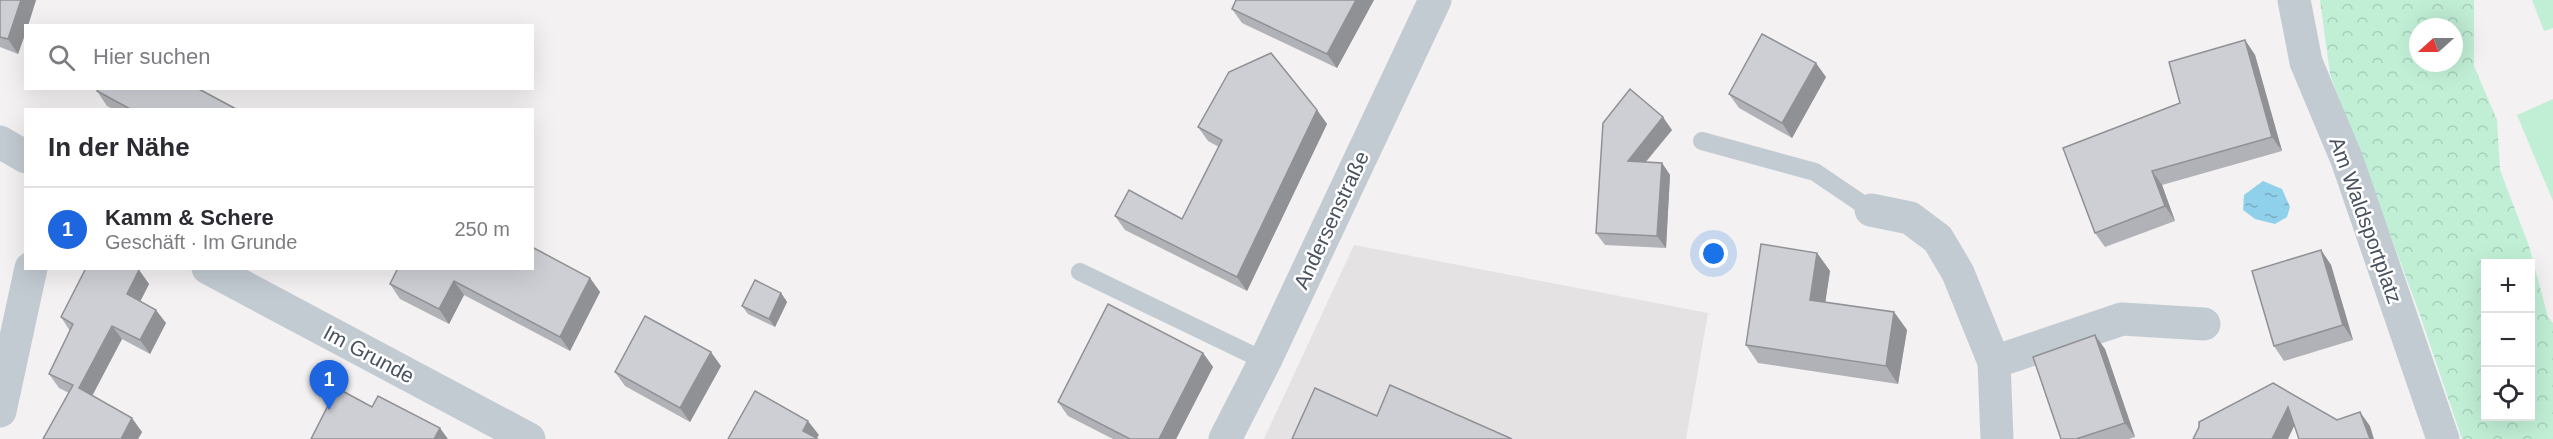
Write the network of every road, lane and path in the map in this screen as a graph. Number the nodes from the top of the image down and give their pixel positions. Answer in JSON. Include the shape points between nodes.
{"nodes":[{"id":1,"x":1435,"y":0,"type":"edge"},
{"id":2,"x":2294,"y":0,"type":"edge"},
{"id":3,"x":1702,"y":141,"type":"dead end"},
{"id":4,"x":0,"y":142,"type":"edge"},
{"id":5,"x":24,"y":156,"type":"edge"},
{"id":6,"x":1870,"y":210,"type":"joint"},
{"id":7,"x":31,"y":270,"type":"edge"},
{"id":8,"x":212,"y":270,"type":"edge"},
{"id":9,"x":1080,"y":272,"type":"dead end"},
{"id":10,"x":2204,"y":324,"type":"dead end"},
{"id":11,"x":1265,"y":361,"type":"junction"},
{"id":12,"x":1994,"y":362,"type":"junction"},
{"id":13,"x":0,"y":411,"type":"edge"},
{"id":14,"x":512,"y":435,"type":"edge"},
{"id":15,"x":1225,"y":439,"type":"edge"},
{"id":16,"x":1997,"y":439,"type":"edge"},
{"id":17,"x":2443,"y":439,"type":"edge"}],
"edges":[{"from":1,"to":11,"type":"street","name":"Andersenstraße"},
{"from":2,"to":17,"type":"street","name":"Am Waldsportplatz","via":[[2306,62],[2347,160]]},
{"from":3,"to":6,"type":"lane","via":[[1815,172]]},
{"from":4,"to":5,"type":"street"},
{"from":6,"to":12,"type":"street","via":[[1910,218],[1938,239],[1958,273]]},
{"from":7,"to":13,"type":"street"},
{"from":8,"to":14,"type":"street","name":"Im Grunde"},
{"from":9,"to":11,"type":"lane"},
{"from":10,"to":12,"type":"street","via":[[2122,319]]},
{"from":11,"to":15,"type":"street","name":"Andersenstraße"},
{"from":12,"to":16,"type":"street"}]}
